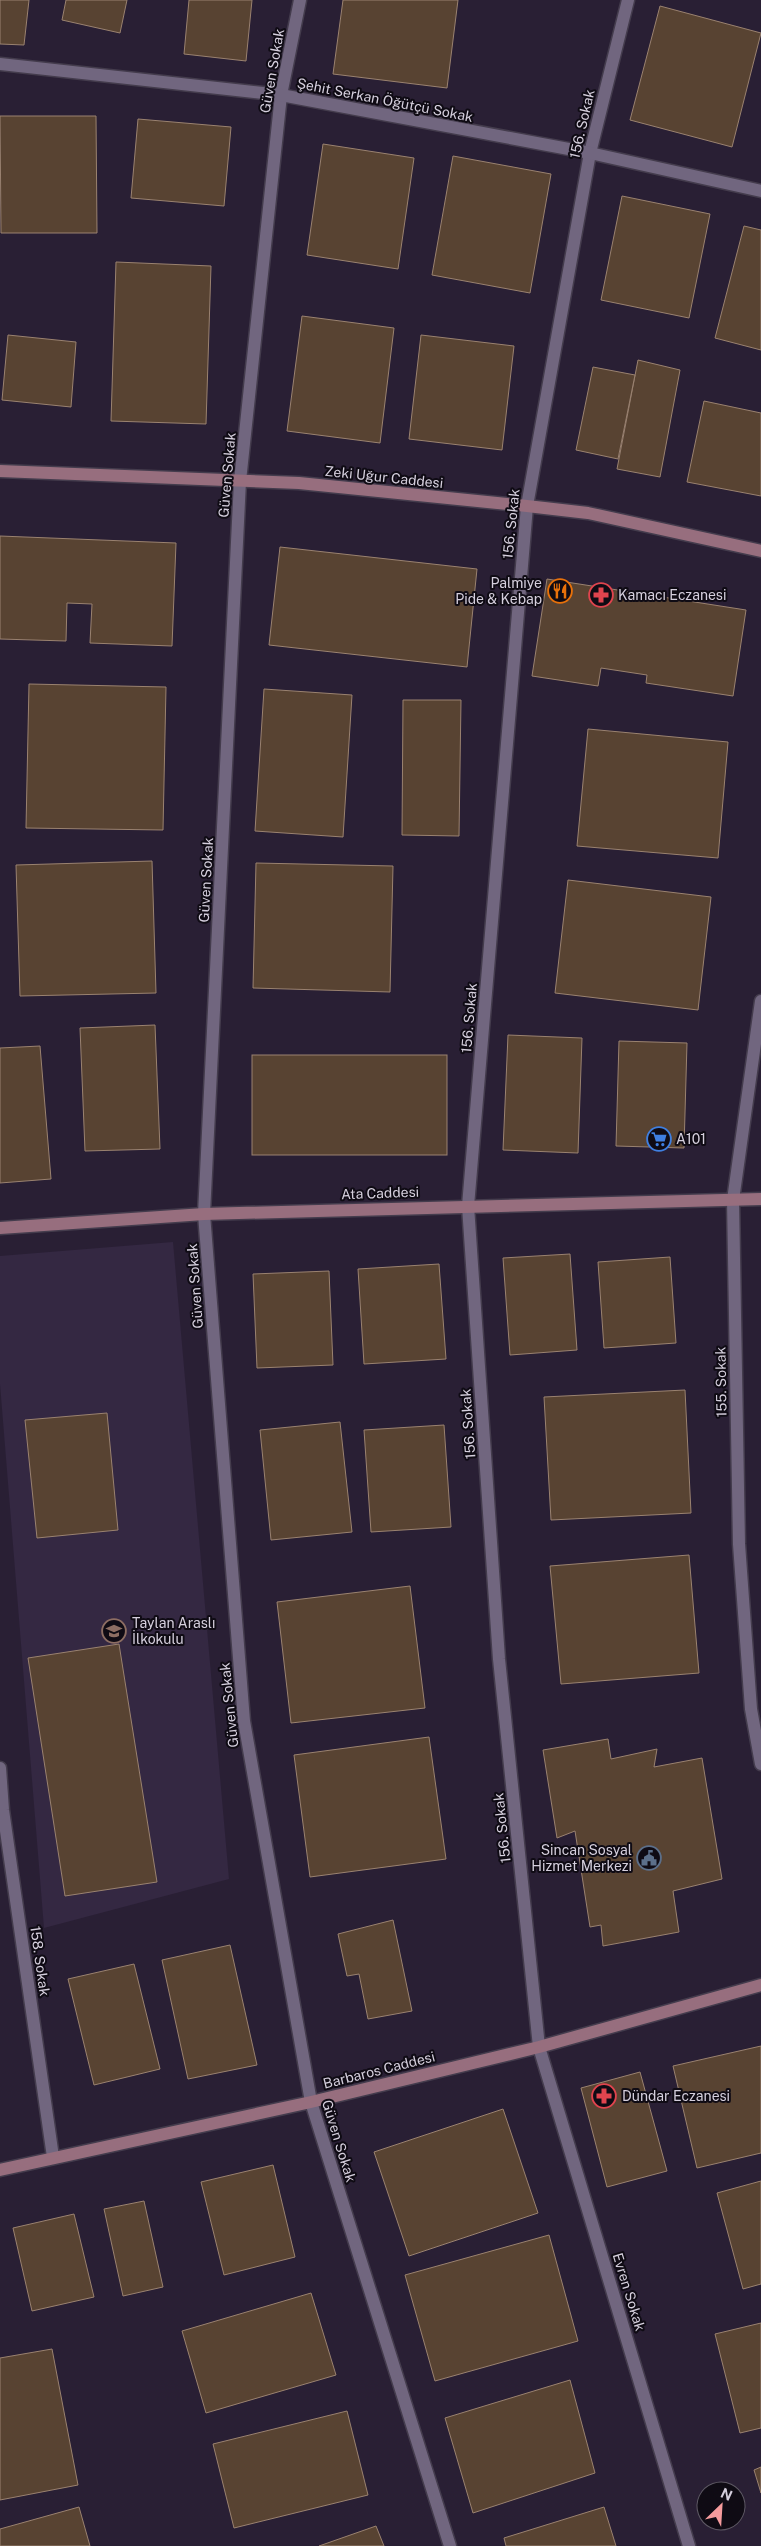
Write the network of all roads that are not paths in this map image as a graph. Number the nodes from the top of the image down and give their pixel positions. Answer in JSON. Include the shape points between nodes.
{"nodes":[{"id":1,"x":300,"y":0,"type":"edge"},
{"id":2,"x":628,"y":0,"type":"edge"},
{"id":3,"x":0,"y":64,"type":"edge"},
{"id":4,"x":281,"y":96,"type":"junction"},
{"id":5,"x":590,"y":153,"type":"junction"},
{"id":6,"x":761,"y":192,"type":"edge"},
{"id":7,"x":0,"y":471,"type":"edge"},
{"id":8,"x":240,"y":481,"type":"junction"},
{"id":9,"x":527,"y":506,"type":"junction"},
{"id":10,"x":761,"y":551,"type":"edge"},
{"id":11,"x":761,"y":1001,"type":"edge"},
{"id":12,"x":761,"y":1199,"type":"edge"},
{"id":13,"x":733,"y":1200,"type":"junction"},
{"id":14,"x":468,"y":1206,"type":"junction"},
{"id":15,"x":204,"y":1214,"type":"junction"},
{"id":16,"x":0,"y":1228,"type":"edge"},
{"id":17,"x":761,"y":1764,"type":"edge"},
{"id":18,"x":0,"y":1768,"type":"edge"},
{"id":19,"x":761,"y":1985,"type":"edge"},
{"id":20,"x":539,"y":2047,"type":"junction"},
{"id":21,"x":311,"y":2102,"type":"junction"},
{"id":22,"x":53,"y":2158,"type":"junction"},
{"id":23,"x":0,"y":2170,"type":"edge"},
{"id":24,"x":450,"y":2546,"type":"edge"},
{"id":25,"x":690,"y":2546,"type":"edge"}],
"edges":[{"from":1,"to":4,"type":"street","name":"Güven Sokak"},
{"from":2,"to":5,"type":"street","name":"156. Sokak"},
{"from":3,"to":4,"type":"street","name":"Şehit Serkan Öğütçü Sokak"},
{"from":4,"to":5,"type":"street","name":"Şehit Serkan Öğütçü Sokak"},
{"from":4,"to":8,"type":"street","name":"Güven Sokak"},
{"from":5,"to":6,"type":"street","name":"Şehit Serkan Öğütçü Sokak"},
{"from":5,"to":9,"type":"street","name":"156. Sokak"},
{"from":7,"to":8,"type":"street","name":"Zeki Uğur Caddesi"},
{"from":8,"to":9,"type":"street","name":"Zeki Uğur Caddesi","via":[[299,483]]},
{"from":8,"to":15,"type":"street","name":"Güven Sokak"},
{"from":9,"to":10,"type":"street","name":"Zeki Uğur Caddesi","via":[[588,513]]},
{"from":9,"to":14,"type":"street","name":"156. Sokak"},
{"from":11,"to":13,"type":"street","name":"155. Sokak"},
{"from":12,"to":13,"type":"street","name":"Ata Caddesi"},
{"from":13,"to":14,"type":"street","name":"Ata Caddesi"},
{"from":13,"to":17,"type":"street","name":"155. Sokak","via":[[739,1544],[751,1709]]},
{"from":14,"to":15,"type":"street","name":"Ata Caddesi"},
{"from":14,"to":20,"type":"street","name":"156. Sokak","via":[[499,1659]]},
{"from":15,"to":16,"type":"street","name":"Ata Caddesi"},
{"from":15,"to":21,"type":"street","name":"Güven Sokak","via":[[244,1721]]},
{"from":18,"to":22,"type":"street","name":"158. Sokak","via":[[3,1810]]},
{"from":19,"to":20,"type":"street","name":"Barbaros Caddesi"},
{"from":20,"to":21,"type":"street","name":"Barbaros Caddesi"},
{"from":20,"to":25,"type":"street","name":"Evren Sokak"},
{"from":21,"to":22,"type":"street","name":"Barbaros Caddesi"},
{"from":21,"to":24,"type":"street","name":"Güven Sokak"},
{"from":22,"to":23,"type":"street","name":"Barbaros Caddesi"}]}
